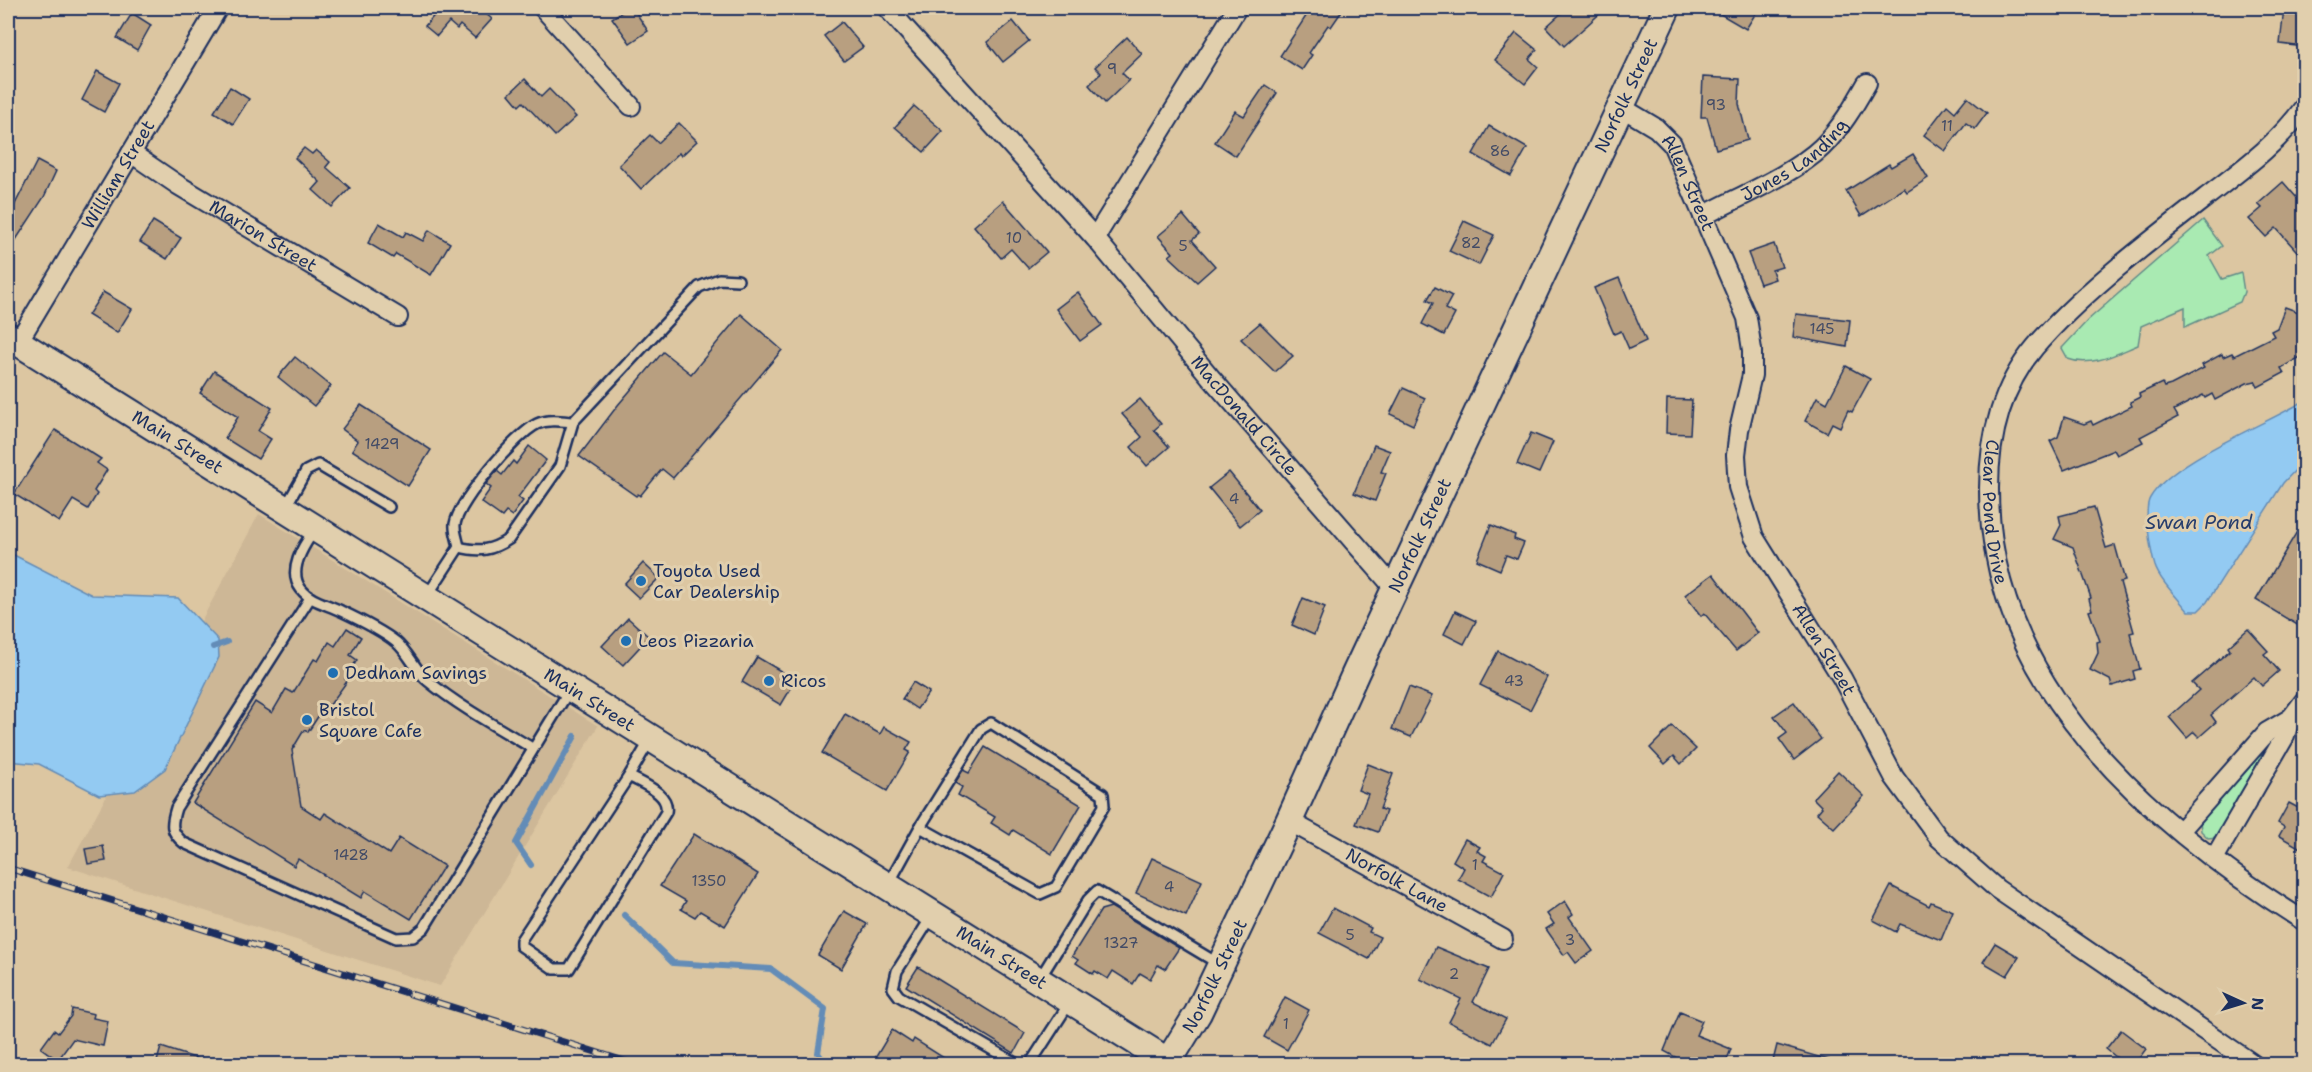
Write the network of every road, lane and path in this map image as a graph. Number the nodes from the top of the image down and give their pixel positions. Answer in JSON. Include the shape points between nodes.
{"nodes":[{"id":1,"x":218,"y":8,"type":"edge"},
{"id":2,"x":543,"y":8,"type":"edge"},
{"id":3,"x":887,"y":8,"type":"edge"},
{"id":4,"x":1238,"y":8,"type":"edge"},
{"id":5,"x":1667,"y":8,"type":"edge"},
{"id":6,"x":1867,"y":84,"type":"dead end"},
{"id":7,"x":631,"y":106,"type":"dead end"},
{"id":8,"x":1621,"y":107,"type":"junction"},
{"id":9,"x":2304,"y":107,"type":"edge"},
{"id":10,"x":130,"y":153,"type":"junction"},
{"id":11,"x":1703,"y":216,"type":"junction"},
{"id":12,"x":1095,"y":238,"type":"junction"},
{"id":13,"x":738,"y":280,"type":"dead end"},
{"id":14,"x":398,"y":317,"type":"dead end"},
{"id":15,"x":13,"y":339,"type":"edge"},
{"id":16,"x":573,"y":422,"type":"junction"},
{"id":17,"x":389,"y":507,"type":"dead end"},
{"id":18,"x":284,"y":510,"type":"junction"},
{"id":19,"x":315,"y":529,"type":"junction"},
{"id":20,"x":459,"y":547,"type":"junction"},
{"id":21,"x":1395,"y":589,"type":"junction"},
{"id":22,"x":310,"y":598,"type":"junction"},
{"id":23,"x":426,"y":599,"type":"junction"},
{"id":24,"x":570,"y":689,"type":"junction"},
{"id":25,"x":2304,"y":701,"type":"edge"},
{"id":26,"x":2291,"y":718,"type":"junction"},
{"id":27,"x":651,"y":738,"type":"junction"},
{"id":28,"x":532,"y":748,"type":"junction"},
{"id":29,"x":629,"y":776,"type":"junction"},
{"id":30,"x":1290,"y":821,"type":"junction"},
{"id":31,"x":920,"y":827,"type":"junction"},
{"id":32,"x":2180,"y":831,"type":"junction"},
{"id":33,"x":2215,"y":857,"type":"junction"},
{"id":34,"x":887,"y":887,"type":"junction"},
{"id":35,"x":932,"y":915,"type":"junction"},
{"id":36,"x":2304,"y":921,"type":"edge"},
{"id":37,"x":1503,"y":939,"type":"dead end"},
{"id":38,"x":1221,"y":966,"type":"junction"},
{"id":39,"x":1038,"y":982,"type":"junction"},
{"id":40,"x":1071,"y":1002,"type":"junction"},
{"id":41,"x":1170,"y":1063,"type":"edge"},
{"id":42,"x":1017,"y":1065,"type":"edge"},
{"id":43,"x":1030,"y":1065,"type":"edge"},
{"id":44,"x":2253,"y":1065,"type":"edge"}],
"edges":[{"from":1,"to":10,"type":"street","name":"William Street"},
{"from":2,"to":7,"type":"street"},
{"from":3,"to":12,"type":"street","name":"MacDonald Circle"},
{"from":4,"to":12,"type":"street"},
{"from":5,"to":8,"type":"main road","name":"Norfolk Street"},
{"from":6,"to":11,"type":"street","name":"Jones Landing","via":[[1848,116],[1822,147],[1804,161]]},
{"from":8,"to":11,"type":"street","name":"Allen Street","via":[[1656,128],[1672,144]]},
{"from":8,"to":21,"type":"main road","name":"Norfolk Street"},
{"from":9,"to":32,"type":"street","name":"Clear Pond Drive","via":[[2259,156],[2067,313],[2043,339],[2013,376],[1992,446],[1989,510],[1993,553],[2001,589],[2031,660],[2076,728],[2114,770]]},
{"from":10,"to":14,"type":"street","name":"Marion Street"},
{"from":10,"to":15,"type":"street","name":"William Street"},
{"from":11,"to":44,"type":"street","name":"Allen Street","via":[[1747,318],[1752,375],[1736,455],[1738,487],[1754,537],[1842,678],[1894,777],[1939,838],[1997,889]]},
{"from":12,"to":21,"type":"street","name":"MacDonald Circle"},
{"from":13,"to":16,"type":"lane","via":[[718,279],[699,286]]},
{"from":15,"to":18,"type":"main road","name":"Main Street"},
{"from":16,"to":20,"type":"lane","via":[[560,466],[508,540],[479,552]]},
{"from":16,"to":20,"type":"lane","via":[[546,422],[525,431],[467,499],[455,524]]},
{"from":17,"to":18,"type":"lane","via":[[318,465],[306,471]]},
{"from":18,"to":19,"type":"main road","name":"Main Street"},
{"from":19,"to":22,"type":"lane","via":[[302,548],[296,578]]},
{"from":19,"to":23,"type":"main road","name":"Main Street"},
{"from":20,"to":23,"type":"lane"},
{"from":21,"to":30,"type":"main road","name":"Norfolk Street"},
{"from":22,"to":28,"type":"lane","via":[[340,610],[397,643],[426,680]]},
{"from":22,"to":28,"type":"lane","via":[[176,808],[171,828],[184,843],[396,938],[412,937],[424,928]]},
{"from":23,"to":24,"type":"main road","name":"Main Street"},
{"from":24,"to":27,"type":"main road","name":"Main Street"},
{"from":24,"to":28,"type":"lane"},
{"from":25,"to":26,"type":"street"},
{"from":26,"to":32,"type":"street","via":[[2267,732]]},
{"from":26,"to":33,"type":"street","via":[[2284,738]]},
{"from":27,"to":29,"type":"lane"},
{"from":27,"to":34,"type":"main road","name":"Main Street"},
{"from":29,"to":29,"type":"lane","via":[[521,940],[520,946],[554,969],[569,969],[666,812],[664,797]]},
{"from":30,"to":37,"type":"street","name":"Norfolk Lane"},
{"from":30,"to":38,"type":"main road","name":"Norfolk Street"},
{"from":31,"to":31,"type":"lane","via":[[1040,894],[1056,887],[1104,806],[1103,794],[991,723],[981,729]]},
{"from":31,"to":34,"type":"lane"},
{"from":32,"to":33,"type":"street","name":"Clear Pond Drive"},
{"from":33,"to":36,"type":"street","name":"Clear Pond Drive"},
{"from":34,"to":35,"type":"main road","name":"Main Street"},
{"from":35,"to":39,"type":"main road","name":"Main Street"},
{"from":35,"to":42,"type":"lane","via":[[897,971],[893,988],[899,996]]},
{"from":38,"to":39,"type":"lane","via":[[1097,891]]},
{"from":38,"to":41,"type":"main road","name":"Norfolk Street"},
{"from":39,"to":40,"type":"main road","name":"Main Street"},
{"from":40,"to":41,"type":"main road","name":"Main Street"},
{"from":40,"to":43,"type":"lane"}]}
